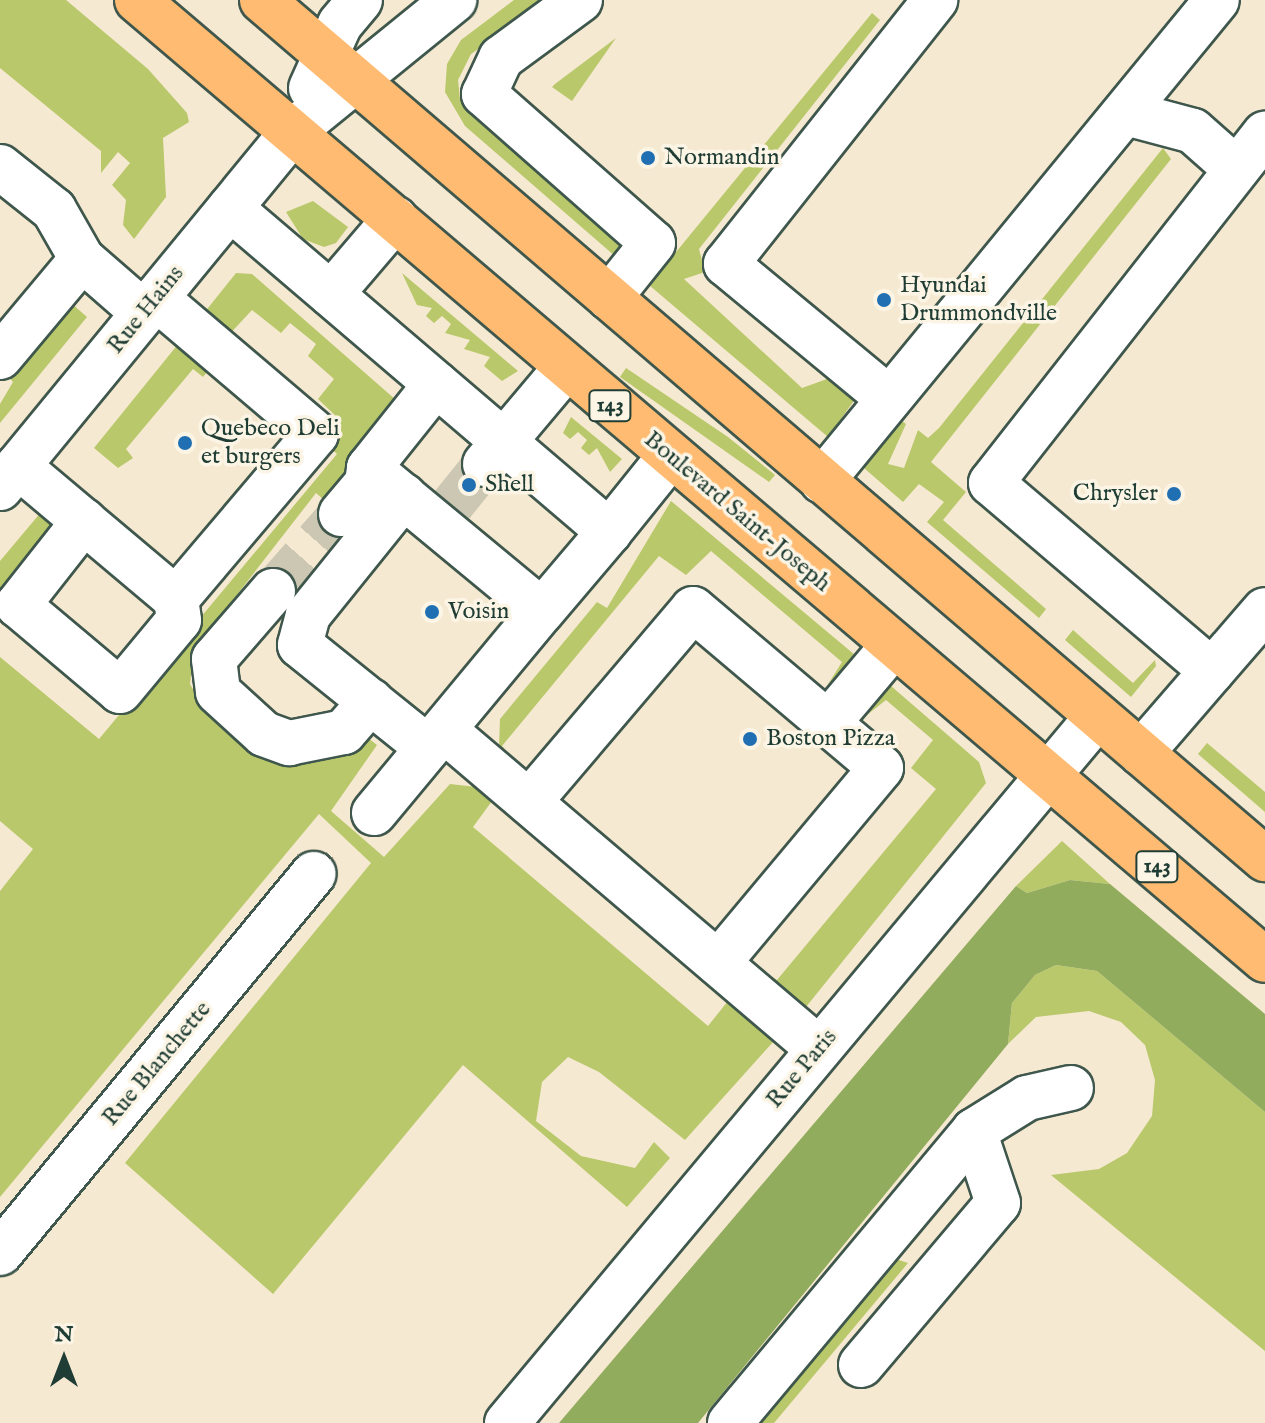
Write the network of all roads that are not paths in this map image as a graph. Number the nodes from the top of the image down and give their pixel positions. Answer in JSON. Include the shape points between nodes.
{"nodes":[{"id":1,"x":137,"y":0,"type":"edge"},
{"id":2,"x":262,"y":0,"type":"edge"},
{"id":3,"x":360,"y":0,"type":"edge"},
{"id":4,"x":454,"y":0,"type":"edge"},
{"id":5,"x":580,"y":0,"type":"edge"},
{"id":6,"x":935,"y":0,"type":"edge"},
{"id":7,"x":1217,"y":0,"type":"edge"},
{"id":8,"x":341,"y":66,"type":"junction"},
{"id":9,"x":1126,"y":113,"type":"junction"},
{"id":10,"x":293,"y":131,"type":"junction"},
{"id":11,"x":1265,"y":133,"type":"edge"},
{"id":12,"x":0,"y":167,"type":"edge"},
{"id":13,"x":1236,"y":169,"type":"junction"},
{"id":14,"x":230,"y":208,"type":"junction"},
{"id":15,"x":395,"y":219,"type":"junction"},
{"id":16,"x":82,"y":259,"type":"junction"},
{"id":17,"x":331,"y":294,"type":"junction"},
{"id":18,"x":609,"y":298,"type":"junction"},
{"id":19,"x":150,"y":305,"type":"junction"},
{"id":20,"x":4,"y":344,"type":"edge"},
{"id":21,"x":565,"y":369,"type":"junction"},
{"id":22,"x":436,"y":384,"type":"junction"},
{"id":23,"x":887,"y":397,"type":"junction"},
{"id":24,"x":495,"y":453,"type":"junction"},
{"id":25,"x":670,"y":456,"type":"junction"},
{"id":26,"x":369,"y":468,"type":"junction"},
{"id":27,"x":822,"y":481,"type":"junction"},
{"id":28,"x":5,"y":483,"type":"edge"},
{"id":29,"x":431,"y":508,"type":"junction"},
{"id":30,"x":341,"y":514,"type":"tunnel mouth"},
{"id":31,"x":84,"y":521,"type":"junction"},
{"id":32,"x":609,"y":532,"type":"junction"},
{"id":33,"x":273,"y":591,"type":"tunnel mouth"},
{"id":34,"x":176,"y":599,"type":"junction"},
{"id":35,"x":1265,"y":610,"type":"edge"},
{"id":36,"x":542,"y":611,"type":"junction"},
{"id":37,"x":894,"y":645,"type":"junction"},
{"id":38,"x":1212,"y":671,"type":"junction"},
{"id":39,"x":371,"y":701,"type":"junction"},
{"id":40,"x":1098,"y":716,"type":"junction"},
{"id":41,"x":828,"y":723,"type":"junction"},
{"id":42,"x":436,"y":739,"type":"junction"},
{"id":43,"x":1141,"y":753,"type":"junction"},
{"id":44,"x":1048,"y":774,"type":"junction"},
{"id":45,"x":529,"y":802,"type":"junction"},
{"id":46,"x":374,"y":813,"type":"dead end"},
{"id":47,"x":1265,"y":859,"type":"edge"},
{"id":48,"x":314,"y":874,"type":"dead end"},
{"id":49,"x":1265,"y":960,"type":"edge"},
{"id":50,"x":718,"y":963,"type":"junction"},
{"id":51,"x":819,"y":1049,"type":"junction"},
{"id":52,"x":1071,"y":1088,"type":"dead end"},
{"id":53,"x":974,"y":1131,"type":"junction"},
{"id":54,"x":0,"y":1253,"type":"edge"},
{"id":55,"x":861,"y":1365,"type":"dead end"},
{"id":56,"x":507,"y":1423,"type":"edge"},
{"id":57,"x":730,"y":1423,"type":"edge"}],
"edges":[{"from":1,"to":10,"type":"main road","name":"Boulevard Saint-Joseph","number":"143"},
{"from":2,"to":8,"type":"main road"},
{"from":3,"to":8,"type":"street","name":"Rue Hains"},
{"from":4,"to":8,"type":"street","name":"Rue Hains"},
{"from":5,"to":18,"type":"street","via":[[501,58],[484,94],[653,243]]},
{"from":6,"to":23,"type":"street","via":[[726,264]]},
{"from":7,"to":9,"type":"street"},
{"from":8,"to":10,"type":"street","name":"Rue Hains"},
{"from":8,"to":18,"type":"main road"},
{"from":9,"to":13,"type":"street","via":[[1193,131]]},
{"from":9,"to":23,"type":"street"},
{"from":10,"to":14,"type":"street","name":"Rue Hains"},
{"from":10,"to":15,"type":"main road","name":"Boulevard Saint-Joseph","number":"143"},
{"from":11,"to":13,"type":"street"},
{"from":12,"to":16,"type":"street","via":[[54,210]]},
{"from":13,"to":38,"type":"street","via":[[991,483]]},
{"from":14,"to":17,"type":"street"},
{"from":14,"to":19,"type":"street","name":"Rue Hains"},
{"from":15,"to":17,"type":"street"},
{"from":15,"to":21,"type":"main road","name":"Boulevard Saint-Joseph","number":"143"},
{"from":16,"to":19,"type":"street"},
{"from":16,"to":20,"type":"street"},
{"from":17,"to":22,"type":"street"},
{"from":18,"to":27,"type":"main road"},
{"from":19,"to":28,"type":"street","name":"Rue Hains"},
{"from":19,"to":34,"type":"street","via":[[316,434]]},
{"from":21,"to":24,"type":"street"},
{"from":21,"to":25,"type":"main road","name":"Boulevard Saint-Joseph","number":"143"},
{"from":22,"to":24,"type":"street"},
{"from":22,"to":26,"type":"street"},
{"from":23,"to":27,"type":"street"},
{"from":24,"to":32,"type":"street"},
{"from":25,"to":32,"type":"street"},
{"from":25,"to":37,"type":"main road","name":"Boulevard Saint-Joseph","number":"143"},
{"from":26,"to":29,"type":"street"},
{"from":26,"to":30,"type":"street","via":[[367,483]]},
{"from":27,"to":40,"type":"main road"},
{"from":28,"to":31,"type":"street"},
{"from":29,"to":36,"type":"street"},
{"from":29,"to":39,"type":"street","via":[[308,615],[300,645]]},
{"from":31,"to":34,"type":"street"},
{"from":31,"to":34,"type":"street","via":[[18,605],[120,691],[179,620]]},
{"from":32,"to":36,"type":"street"},
{"from":33,"to":39,"type":"street","via":[[214,659],[218,692],[264,734],[289,743],[344,732]]},
{"from":35,"to":38,"type":"street"},
{"from":36,"to":42,"type":"street"},
{"from":37,"to":41,"type":"street"},
{"from":37,"to":44,"type":"main road","name":"Boulevard Saint-Joseph","number":"143"},
{"from":38,"to":43,"type":"street"},
{"from":39,"to":42,"type":"street"},
{"from":40,"to":43,"type":"main road"},
{"from":40,"to":44,"type":"street","name":"Rue Paris"},
{"from":41,"to":45,"type":"street","via":[[693,609]]},
{"from":41,"to":50,"type":"street","via":[[881,768]]},
{"from":42,"to":45,"type":"street"},
{"from":42,"to":46,"type":"street"},
{"from":43,"to":47,"type":"main road"},
{"from":44,"to":49,"type":"main road","name":"Boulevard Saint-Joseph","number":"143"},
{"from":44,"to":51,"type":"street","name":"Rue Paris"},
{"from":45,"to":50,"type":"street"},
{"from":48,"to":54,"type":"street","name":"Rue Blanchette"},
{"from":50,"to":51,"type":"street"},
{"from":51,"to":56,"type":"street","name":"Rue Paris"},
{"from":52,"to":53,"type":"street","via":[[1027,1098]]},
{"from":53,"to":55,"type":"street","via":[[998,1203]]},
{"from":53,"to":57,"type":"street"}]}
